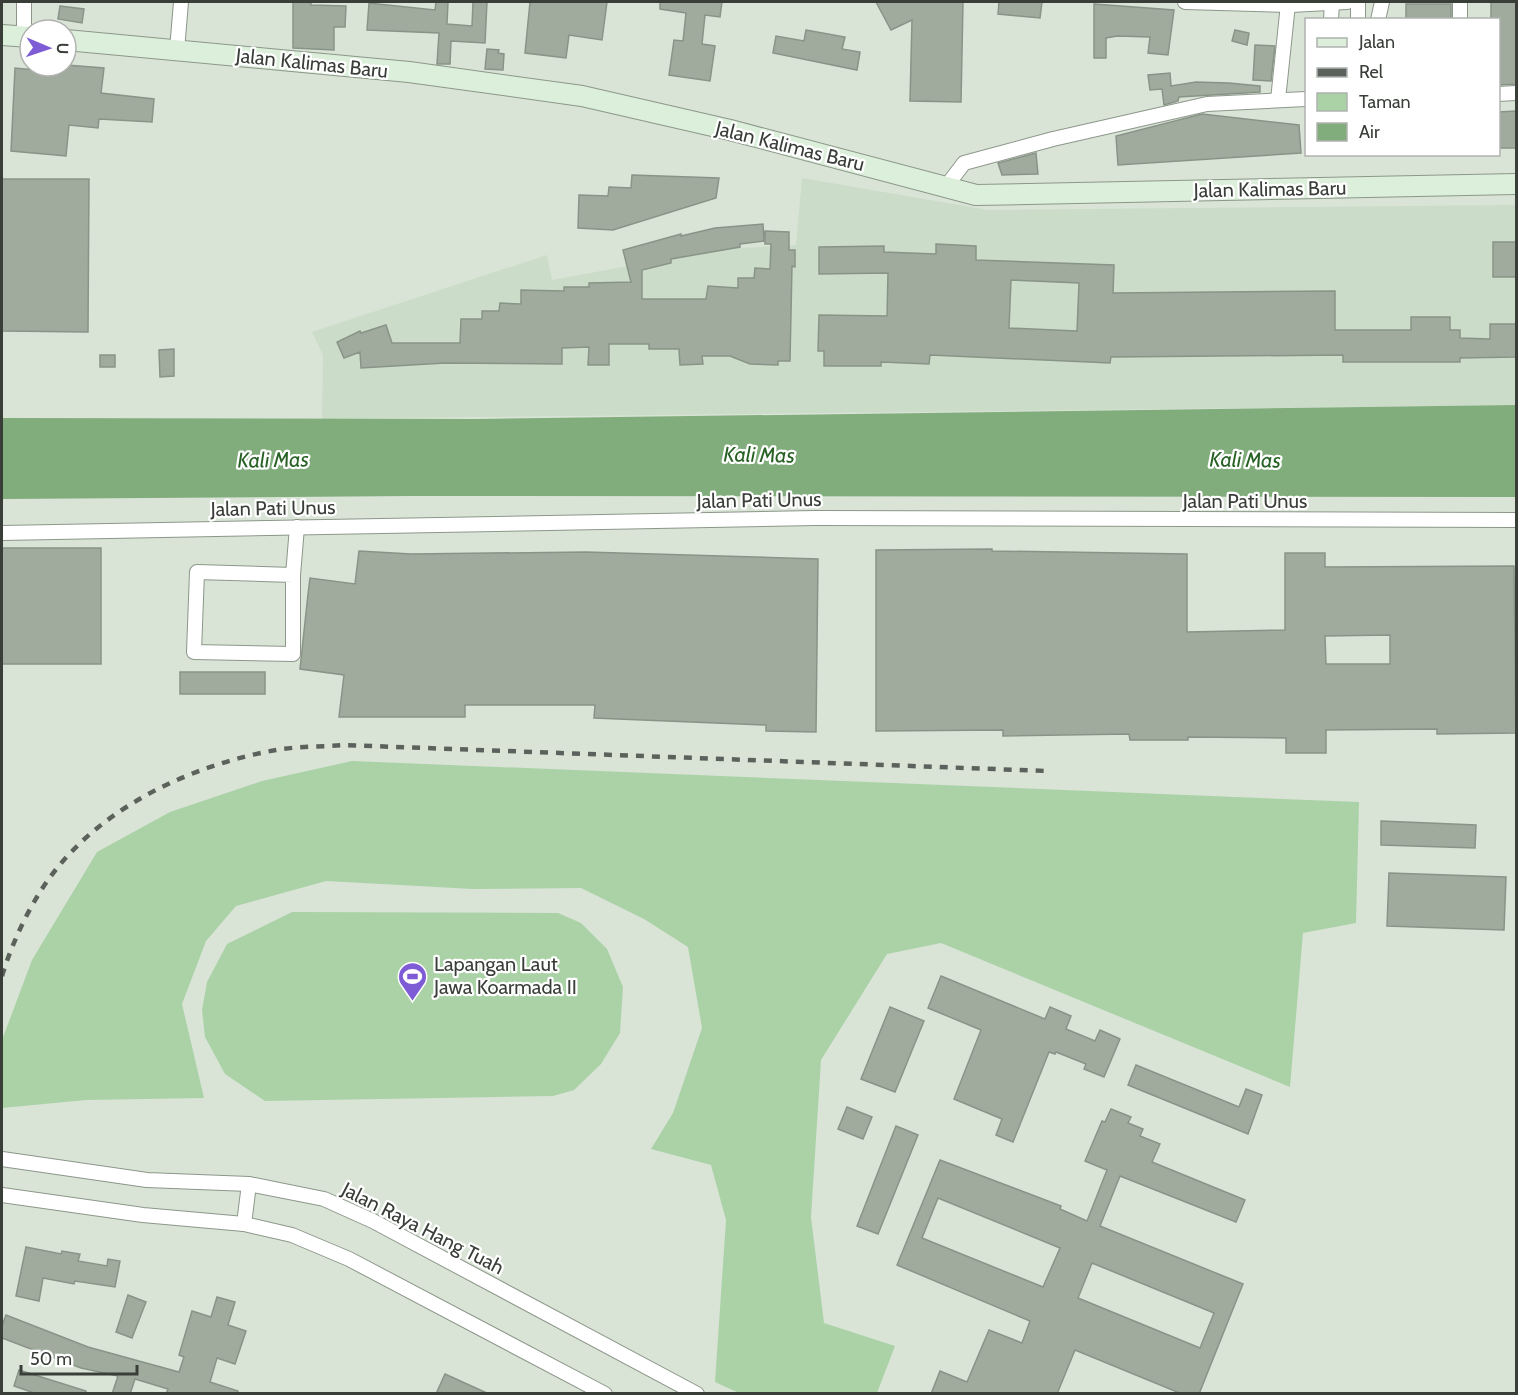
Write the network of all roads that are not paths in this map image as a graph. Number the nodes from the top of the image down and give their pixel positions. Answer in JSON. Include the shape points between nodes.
{"nodes":[{"id":1,"x":24,"y":2,"type":"edge"},
{"id":2,"x":181,"y":2,"type":"edge"},
{"id":3,"x":1185,"y":2,"type":"edge"},
{"id":4,"x":1332,"y":2,"type":"edge"},
{"id":5,"x":1347,"y":2,"type":"edge"},
{"id":6,"x":1358,"y":2,"type":"edge"},
{"id":7,"x":1382,"y":2,"type":"edge"},
{"id":8,"x":1460,"y":2,"type":"edge"},
{"id":9,"x":1288,"y":4,"type":"junction"},
{"id":10,"x":25,"y":18,"type":"edge"},
{"id":11,"x":1331,"y":18,"type":"edge"},
{"id":12,"x":1358,"y":18,"type":"edge"},
{"id":13,"x":1378,"y":18,"type":"edge"},
{"id":14,"x":1460,"y":18,"type":"edge"},
{"id":15,"x":2,"y":35,"type":"edge"},
{"id":16,"x":18,"y":36,"type":"edge"},
{"id":17,"x":78,"y":41,"type":"edge"},
{"id":18,"x":177,"y":50,"type":"junction"},
{"id":19,"x":1516,"y":93,"type":"edge"},
{"id":20,"x":1500,"y":94,"type":"edge"},
{"id":21,"x":1305,"y":99,"type":"edge"},
{"id":22,"x":1278,"y":100,"type":"junction"},
{"id":23,"x":1516,"y":184,"type":"edge"},
{"id":24,"x":945,"y":188,"type":"junction"},
{"id":25,"x":1516,"y":520,"type":"edge"},
{"id":26,"x":297,"y":527,"type":"junction"},
{"id":27,"x":2,"y":533,"type":"edge"},
{"id":28,"x":293,"y":575,"type":"junction"},
{"id":29,"x":2,"y":1159,"type":"edge"},
{"id":30,"x":249,"y":1184,"type":"junction"},
{"id":31,"x":2,"y":1195,"type":"edge"},
{"id":32,"x":244,"y":1224,"type":"junction"},
{"id":33,"x":605,"y":1394,"type":"edge"},
{"id":34,"x":697,"y":1394,"type":"edge"}],
"edges":[{"from":1,"to":10,"type":"street"},
{"from":2,"to":18,"type":"street"},
{"from":3,"to":9,"type":"street"},
{"from":4,"to":5,"type":"street"},
{"from":4,"to":9,"type":"street"},
{"from":4,"to":11,"type":"street"},
{"from":6,"to":12,"type":"street"},
{"from":7,"to":13,"type":"street"},
{"from":8,"to":14,"type":"street"},
{"from":9,"to":22,"type":"street"},
{"from":15,"to":16,"type":"street"},
{"from":17,"to":18,"type":"street","name":"Jalan Kalimas Baru"},
{"from":18,"to":24,"type":"street","name":"Jalan Kalimas Baru","via":[[409,72],[582,96],[730,130]]},
{"from":19,"to":20,"type":"street"},
{"from":21,"to":22,"type":"street"},
{"from":22,"to":24,"type":"street","via":[[1207,104],[981,156],[961,165]]},
{"from":23,"to":24,"type":"street","name":"Jalan Kalimas Baru","via":[[986,195]]},
{"from":25,"to":26,"type":"street","name":"Jalan Pati Unus","via":[[815,518]]},
{"from":26,"to":27,"type":"street","name":"Jalan Pati Unus"},
{"from":26,"to":28,"type":"street"},
{"from":28,"to":28,"type":"street","via":[[197,572],[194,652],[292,654]]},
{"from":29,"to":30,"type":"street","name":"Jalan Raya Hang Tuah","via":[[147,1180]]},
{"from":30,"to":32,"type":"street"},
{"from":30,"to":34,"type":"street","name":"Jalan Raya Hang Tuah","via":[[324,1199],[373,1221]]},
{"from":31,"to":32,"type":"street","via":[[142,1215]]},
{"from":32,"to":33,"type":"street","via":[[292,1235],[349,1259]]}]}
